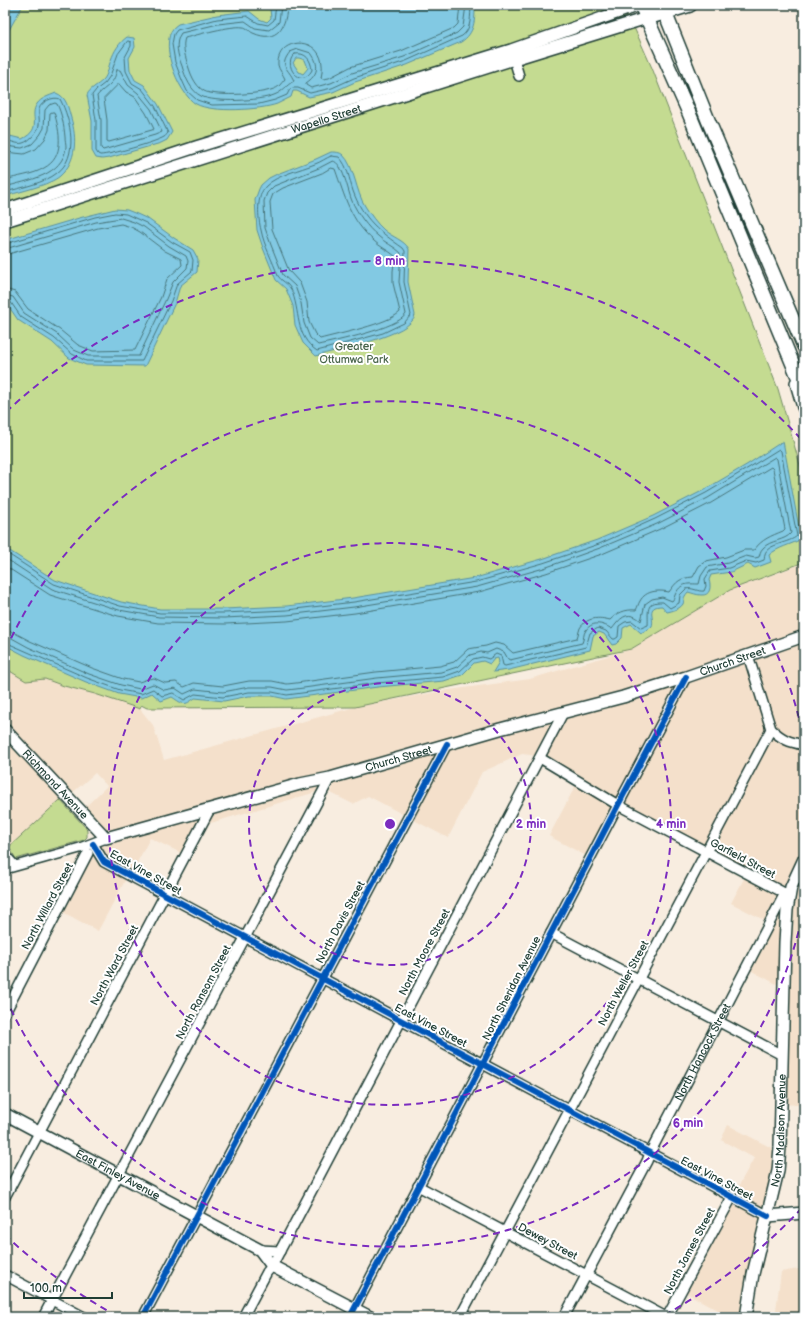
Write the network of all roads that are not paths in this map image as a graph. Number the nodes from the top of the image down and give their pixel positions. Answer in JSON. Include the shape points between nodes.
{"nodes":[{"id":1,"x":640,"y":5,"type":"edge"},
{"id":2,"x":690,"y":5,"type":"edge"},
{"id":3,"x":664,"y":9,"type":"edge"},
{"id":4,"x":647,"y":18,"type":"junction"},
{"id":5,"x":514,"y":59,"type":"junction"},
{"id":6,"x":519,"y":76,"type":"dead end"},
{"id":7,"x":5,"y":210,"type":"edge"},
{"id":8,"x":5,"y":222,"type":"edge"},
{"id":9,"x":804,"y":346,"type":"edge"},
{"id":10,"x":786,"y":348,"type":"junction"},
{"id":11,"x":804,"y":391,"type":"edge"},
{"id":12,"x":804,"y":407,"type":"edge"},
{"id":13,"x":804,"y":636,"type":"edge"},
{"id":14,"x":748,"y":655,"type":"junction"},
{"id":15,"x":686,"y":677,"type":"junction"},
{"id":16,"x":563,"y":714,"type":"junction"},
{"id":17,"x":771,"y":729,"type":"junction"},
{"id":18,"x":5,"y":730,"type":"edge"},
{"id":19,"x":447,"y":744,"type":"junction"},
{"id":20,"x":804,"y":745,"type":"edge"},
{"id":21,"x":540,"y":758,"type":"junction"},
{"id":22,"x":330,"y":778,"type":"junction"},
{"id":23,"x":618,"y":805,"type":"junction"},
{"id":24,"x":210,"y":809,"type":"junction"},
{"id":25,"x":106,"y":838,"type":"junction"},
{"id":26,"x":92,"y":844,"type":"junction"},
{"id":27,"x":706,"y":852,"type":"junction"},
{"id":28,"x":88,"y":853,"type":"dead end"},
{"id":29,"x":5,"y":855,"type":"edge"},
{"id":30,"x":804,"y":859,"type":"edge"},
{"id":31,"x":14,"y":865,"type":"junction"},
{"id":32,"x":5,"y":868,"type":"edge"},
{"id":33,"x":787,"y":894,"type":"junction"},
{"id":34,"x":165,"y":895,"type":"junction"},
{"id":35,"x":551,"y":933,"type":"junction"},
{"id":36,"x":245,"y":938,"type":"junction"},
{"id":37,"x":785,"y":942,"type":"joint"},
{"id":38,"x":322,"y":978,"type":"junction"},
{"id":39,"x":639,"y":980,"type":"junction"},
{"id":40,"x":5,"y":1012,"type":"edge"},
{"id":41,"x":401,"y":1021,"type":"junction"},
{"id":42,"x":718,"y":1022,"type":"junction"},
{"id":43,"x":782,"y":1055,"type":"junction"},
{"id":44,"x":483,"y":1064,"type":"junction"},
{"id":45,"x":570,"y":1111,"type":"junction"},
{"id":46,"x":5,"y":1114,"type":"edge"},
{"id":47,"x":39,"y":1132,"type":"junction"},
{"id":48,"x":650,"y":1153,"type":"junction"},
{"id":49,"x":119,"y":1174,"type":"junction"},
{"id":50,"x":418,"y":1186,"type":"junction"},
{"id":51,"x":5,"y":1197,"type":"edge"},
{"id":52,"x":732,"y":1197,"type":"junction"},
{"id":53,"x":804,"y":1213,"type":"edge"},
{"id":54,"x":197,"y":1216,"type":"junction"},
{"id":55,"x":768,"y":1216,"type":"junction"},
{"id":56,"x":506,"y":1232,"type":"junction"},
{"id":57,"x":260,"y":1250,"type":"junction"},
{"id":58,"x":280,"y":1251,"type":"junction"},
{"id":59,"x":272,"y":1266,"type":"junction"},
{"id":60,"x":586,"y":1274,"type":"junction"},
{"id":61,"x":5,"y":1275,"type":"edge"},
{"id":62,"x":52,"y":1300,"type":"junction"},
{"id":63,"x":352,"y":1313,"type":"edge"},
{"id":64,"x":43,"y":1317,"type":"edge"},
{"id":65,"x":84,"y":1317,"type":"edge"},
{"id":66,"x":143,"y":1317,"type":"edge"},
{"id":67,"x":243,"y":1317,"type":"edge"},
{"id":68,"x":370,"y":1317,"type":"edge"},
{"id":69,"x":460,"y":1317,"type":"edge"},
{"id":70,"x":564,"y":1317,"type":"edge"},
{"id":71,"x":667,"y":1317,"type":"edge"},
{"id":72,"x":746,"y":1317,"type":"edge"}],
"edges":[{"from":1,"to":4,"type":"highway"},
{"from":1,"to":7,"type":"main road","name":"Wapello Street","via":[[511,50],[190,149]]},
{"from":2,"to":3,"type":"highway"},
{"from":3,"to":4,"type":"highway"},
{"from":3,"to":9,"type":"highway"},
{"from":4,"to":5,"type":"main road","name":"Wapello Street"},
{"from":4,"to":10,"type":"highway"},
{"from":5,"to":6,"type":"street"},
{"from":5,"to":8,"type":"main road","name":"Wapello Street"},
{"from":10,"to":11,"type":"highway"},
{"from":10,"to":12,"type":"highway"},
{"from":13,"to":14,"type":"main road","name":"Church Street"},
{"from":14,"to":15,"type":"main road","name":"Church Street"},
{"from":14,"to":17,"type":"street"},
{"from":15,"to":16,"type":"main road","name":"Church Street"},
{"from":15,"to":23,"type":"street","name":"North Sheridan Avenue"},
{"from":16,"to":19,"type":"main road","name":"Church Street"},
{"from":16,"to":21,"type":"street","name":"North Moore Street"},
{"from":17,"to":20,"type":"street","via":[[780,738]]},
{"from":17,"to":27,"type":"street","name":"North Weller Street"},
{"from":18,"to":25,"type":"main road","name":"Richmond Avenue"},
{"from":19,"to":22,"type":"main road","name":"Church Street"},
{"from":19,"to":38,"type":"street","name":"North Davis Street"},
{"from":21,"to":23,"type":"street","name":"Garfield Street"},
{"from":21,"to":41,"type":"street","name":"North Moore Street"},
{"from":22,"to":24,"type":"main road","name":"Church Street"},
{"from":22,"to":36,"type":"street","name":"North Ransom Street"},
{"from":23,"to":27,"type":"street","name":"Garfield Street"},
{"from":23,"to":35,"type":"street","name":"North Sheridan Avenue"},
{"from":24,"to":25,"type":"main road","name":"Church Street"},
{"from":24,"to":34,"type":"street","name":"North Ward Street"},
{"from":25,"to":26,"type":"street","name":"Church Street"},
{"from":26,"to":31,"type":"street","name":"Church Street"},
{"from":26,"to":34,"type":"street","name":"East Vine Street","via":[[104,862]]},
{"from":27,"to":33,"type":"street","name":"Garfield Street"},
{"from":27,"to":39,"type":"street","name":"North Weller Street"},
{"from":28,"to":40,"type":"street","name":"North Willard Street"},
{"from":29,"to":31,"type":"street"},
{"from":30,"to":33,"type":"main road","name":"North Hancock Street"},
{"from":31,"to":32,"type":"street","name":"Church Street"},
{"from":33,"to":37,"type":"main road","name":"North Hancock Street"},
{"from":33,"to":42,"type":"street","name":"North Hancock Street"},
{"from":34,"to":36,"type":"street","name":"East Vine Street"},
{"from":34,"to":47,"type":"street","name":"North Ward Street"},
{"from":35,"to":39,"type":"street"},
{"from":35,"to":44,"type":"street","name":"North Sheridan Avenue"},
{"from":36,"to":38,"type":"street","name":"East Vine Street"},
{"from":36,"to":49,"type":"street","name":"North Ransom Street"},
{"from":37,"to":43,"type":"main road","name":"North Madison Avenue"},
{"from":38,"to":41,"type":"street","name":"East Vine Street"},
{"from":38,"to":54,"type":"street","name":"North Davis Street"},
{"from":39,"to":42,"type":"street"},
{"from":39,"to":45,"type":"street","name":"North Weller Street"},
{"from":41,"to":44,"type":"street","name":"East Vine Street"},
{"from":41,"to":58,"type":"street","name":"North Moore Street"},
{"from":42,"to":43,"type":"street"},
{"from":42,"to":48,"type":"street","name":"North Hancock Street"},
{"from":43,"to":55,"type":"main road","name":"North Madison Avenue","via":[[778,1166]]},
{"from":44,"to":45,"type":"street","name":"East Vine Street"},
{"from":44,"to":50,"type":"street","name":"North Sheridan Avenue"},
{"from":45,"to":48,"type":"street","name":"East Vine Street"},
{"from":45,"to":56,"type":"street","name":"North Weller Street"},
{"from":46,"to":47,"type":"main road","name":"East Finley Avenue"},
{"from":47,"to":49,"type":"main road","name":"East Finley Avenue"},
{"from":47,"to":51,"type":"street","name":"North Ward Street"},
{"from":48,"to":52,"type":"street","name":"East Vine Street"},
{"from":48,"to":60,"type":"street","name":"North Hancock Street"},
{"from":49,"to":54,"type":"main road","name":"East Finley Avenue"},
{"from":49,"to":62,"type":"street","name":"North Ransom Street"},
{"from":50,"to":56,"type":"street","name":"Dewey Street"},
{"from":50,"to":63,"type":"street","name":"North Sheridan Avenue"},
{"from":52,"to":55,"type":"street","name":"East Vine Street"},
{"from":52,"to":71,"type":"street","name":"North James Street"},
{"from":53,"to":55,"type":"main road"},
{"from":54,"to":57,"type":"main road","name":"East Finley Avenue"},
{"from":54,"to":66,"type":"street","name":"North Davis Street"},
{"from":55,"to":72,"type":"main road","name":"North Madison Avenue","via":[[753,1274]]},
{"from":56,"to":60,"type":"street","name":"Dewey Street"},
{"from":56,"to":69,"type":"street","name":"North Weller Street"},
{"from":57,"to":58,"type":"street"},
{"from":57,"to":59,"type":"main road"},
{"from":58,"to":59,"type":"street","name":"North Moore Street"},
{"from":59,"to":63,"type":"main road"},
{"from":59,"to":67,"type":"street","name":"North Moore Street"},
{"from":60,"to":70,"type":"street","name":"North Hancock Street"},
{"from":60,"to":71,"type":"street","name":"Dewey Street"},
{"from":61,"to":62,"type":"street"},
{"from":62,"to":64,"type":"street","name":"North Ransom Street"},
{"from":62,"to":65,"type":"street"},
{"from":63,"to":68,"type":"main road"}]}
